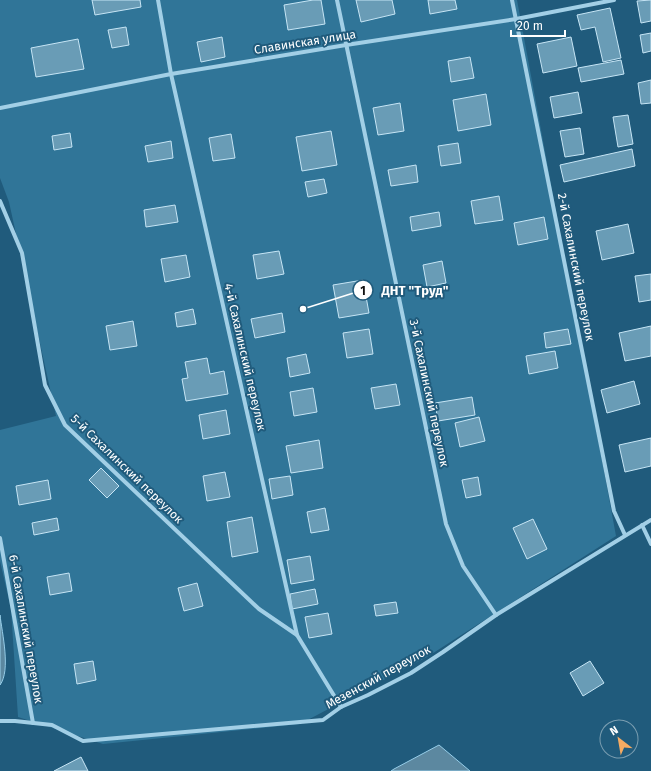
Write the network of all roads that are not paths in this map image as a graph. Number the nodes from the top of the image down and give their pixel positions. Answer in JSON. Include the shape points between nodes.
{"nodes":[{"id":1,"x":158,"y":0,"type":"edge"},
{"id":2,"x":337,"y":0,"type":"edge"},
{"id":3,"x":512,"y":0,"type":"edge"},
{"id":4,"x":614,"y":0,"type":"edge"},
{"id":5,"x":516,"y":19,"type":"junction"},
{"id":6,"x":346,"y":45,"type":"junction"},
{"id":7,"x":171,"y":74,"type":"junction"},
{"id":8,"x":0,"y":108,"type":"edge"},
{"id":9,"x":0,"y":200,"type":"edge"},
{"id":10,"x":651,"y":520,"type":"edge"},
{"id":11,"x":642,"y":525,"type":"junction"},
{"id":12,"x":625,"y":535,"type":"junction"},
{"id":13,"x":0,"y":538,"type":"edge"},
{"id":14,"x":651,"y":544,"type":"edge"},
{"id":15,"x":496,"y":615,"type":"junction"},
{"id":16,"x":297,"y":635,"type":"junction"},
{"id":17,"x":341,"y":707,"type":"junction"},
{"id":18,"x":0,"y":721,"type":"edge"},
{"id":19,"x":33,"y":723,"type":"junction"}],
"edges":[{"from":1,"to":7,"type":"street","name":"4-й Сахалинский переулок"},
{"from":2,"to":6,"type":"street","name":"3-й Сахалинский переулок"},
{"from":3,"to":5,"type":"street","name":"2-й Сахалинский переулок"},
{"from":4,"to":5,"type":"street","name":"Славинская улица"},
{"from":5,"to":6,"type":"street","name":"Славинская улица"},
{"from":5,"to":12,"type":"street","name":"2-й Сахалинский переулок","via":[[614,511]]},
{"from":6,"to":7,"type":"street","name":"Славинская улица"},
{"from":6,"to":15,"type":"street","name":"3-й Сахалинский переулок","via":[[446,524],[463,566]]},
{"from":7,"to":8,"type":"street","name":"Славинская улица"},
{"from":7,"to":16,"type":"street","name":"4-й Сахалинский переулок"},
{"from":9,"to":16,"type":"street","name":"5-й Сахалинский переулок","via":[[22,253],[45,385],[65,425],[259,609]]},
{"from":10,"to":11,"type":"street","name":"Мезенский переулок"},
{"from":11,"to":12,"type":"street","name":"Мезенский переулок"},
{"from":11,"to":14,"type":"street"},
{"from":12,"to":15,"type":"street","name":"Мезенский переулок"},
{"from":13,"to":19,"type":"street","name":"6-й Сахалинский переулок"},
{"from":15,"to":17,"type":"street","name":"Мезенский переулок","via":[[411,673]]},
{"from":16,"to":17,"type":"street","name":"4-й Сахалинский переулок"},
{"from":17,"to":19,"type":"street","name":"Мезенский переулок","via":[[323,720],[84,741],[52,726]]},
{"from":18,"to":19,"type":"street","name":"Мезенский переулок"}]}
